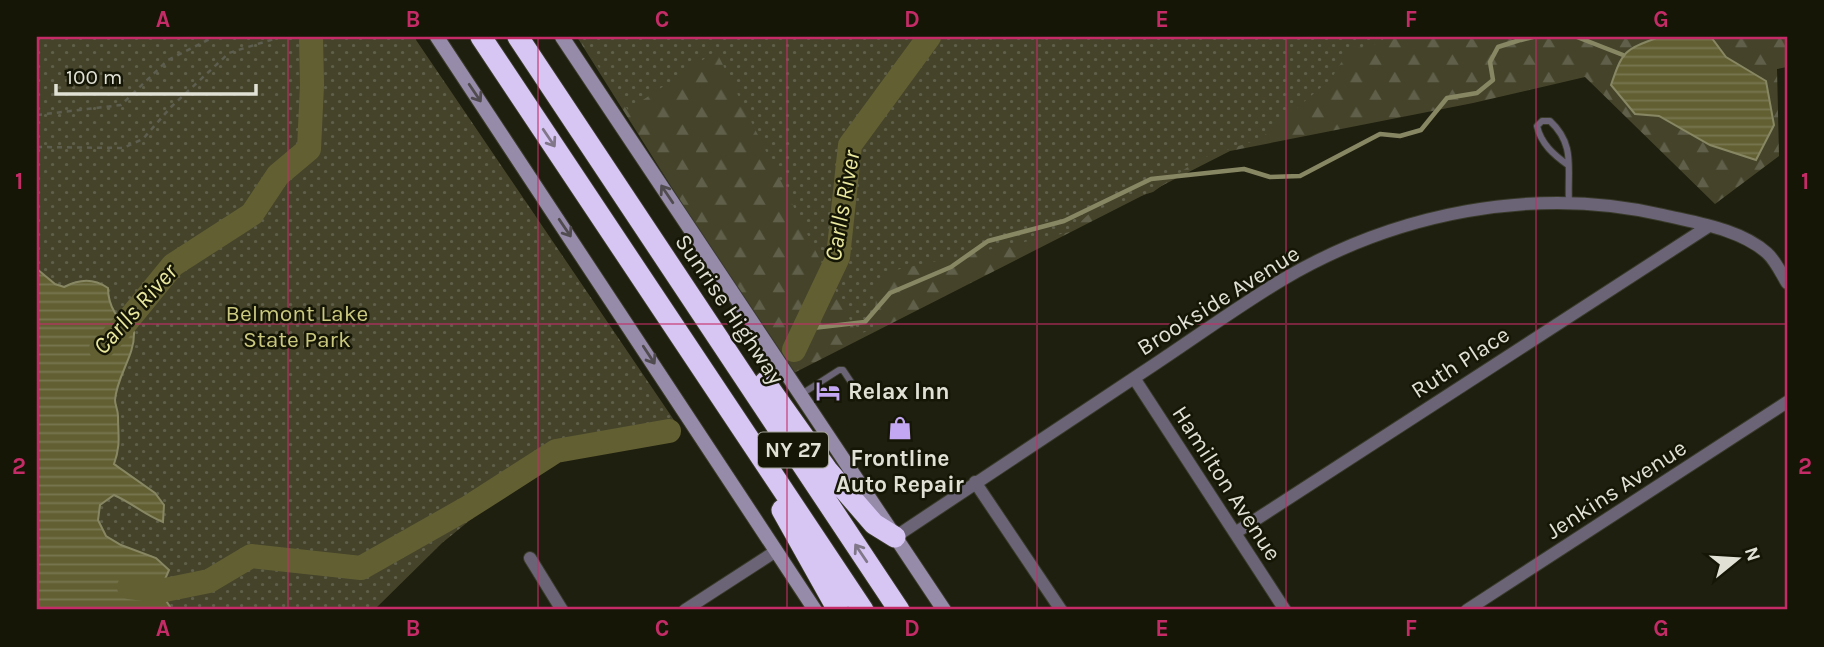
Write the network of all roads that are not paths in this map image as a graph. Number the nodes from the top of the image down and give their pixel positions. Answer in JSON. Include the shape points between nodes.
{"nodes":[{"id":1,"x":437,"y":37,"type":"edge"},
{"id":2,"x":481,"y":37,"type":"edge"},
{"id":3,"x":518,"y":37,"type":"edge"},
{"id":4,"x":562,"y":37,"type":"edge"},
{"id":5,"x":1568,"y":165,"type":"junction"},
{"id":6,"x":1569,"y":202,"type":"junction"},
{"id":7,"x":1709,"y":226,"type":"junction"},
{"id":8,"x":1787,"y":283,"type":"edge"},
{"id":9,"x":686,"y":290,"type":"junction"},
{"id":10,"x":1134,"y":379,"type":"junction"},
{"id":11,"x":853,"y":385,"type":"dead end"},
{"id":12,"x":800,"y":395,"type":"junction"},
{"id":13,"x":1787,"y":402,"type":"edge"},
{"id":14,"x":746,"y":435,"type":"junction"},
{"id":15,"x":975,"y":482,"type":"junction"},
{"id":16,"x":1235,"y":533,"type":"junction"},
{"id":17,"x":895,"y":537,"type":"junction"},
{"id":18,"x":776,"y":551,"type":"junction"},
{"id":19,"x":530,"y":558,"type":"dead end"},
{"id":20,"x":562,"y":610,"type":"edge"},
{"id":21,"x":685,"y":610,"type":"edge"},
{"id":22,"x":815,"y":610,"type":"edge"},
{"id":23,"x":838,"y":610,"type":"edge"},
{"id":24,"x":863,"y":610,"type":"edge"},
{"id":25,"x":899,"y":610,"type":"edge"},
{"id":26,"x":944,"y":610,"type":"edge"},
{"id":27,"x":1061,"y":610,"type":"edge"},
{"id":28,"x":1285,"y":610,"type":"edge"},
{"id":29,"x":1467,"y":610,"type":"edge"}],
"edges":[{"from":1,"to":18,"type":"main road","one_way":true},
{"from":2,"to":14,"type":"highway","number":"NY 27","one_way":true},
{"from":3,"to":9,"type":"highway","name":"Sunrise Highway","number":"NY 27"},
{"from":12,"to":4,"type":"main road","one_way":true},
{"from":5,"to":5,"type":"lane","via":[[1564,135],[1550,121],[1542,121],[1537,126],[1539,134]]},
{"from":5,"to":6,"type":"lane"},
{"from":6,"to":7,"type":"street","name":"Brookside Avenue","via":[[1650,212]]},
{"from":6,"to":10,"type":"street","name":"Brookside Avenue","via":[[1449,214],[1354,245],[1283,279]]},
{"from":7,"to":8,"type":"street","name":"Brookside Avenue","via":[[1750,240],[1769,254]]},
{"from":7,"to":16,"type":"street","name":"Ruth Place"},
{"from":9,"to":17,"type":"highway","via":[[765,382],[828,471],[874,524]]},
{"from":25,"to":9,"type":"highway","name":"Sunrise Highway","number":"NY 27","one_way":true},
{"from":10,"to":15,"type":"street","name":"Brookside Avenue"},
{"from":10,"to":16,"type":"street","name":"Hamilton Avenue"},
{"from":11,"to":12,"type":"lane","via":[[839,370]]},
{"from":12,"to":17,"type":"main road"},
{"from":13,"to":29,"type":"street","name":"Jenkins Avenue"},
{"from":14,"to":23,"type":"highway"},
{"from":14,"to":24,"type":"highway","number":"NY 27"},
{"from":15,"to":17,"type":"street","name":"Brookside Avenue"},
{"from":15,"to":27,"type":"street"},
{"from":16,"to":28,"type":"street","name":"Hamilton Avenue"},
{"from":17,"to":26,"type":"main road"},
{"from":18,"to":21,"type":"street"},
{"from":18,"to":22,"type":"main road"},
{"from":19,"to":20,"type":"street"}]}
